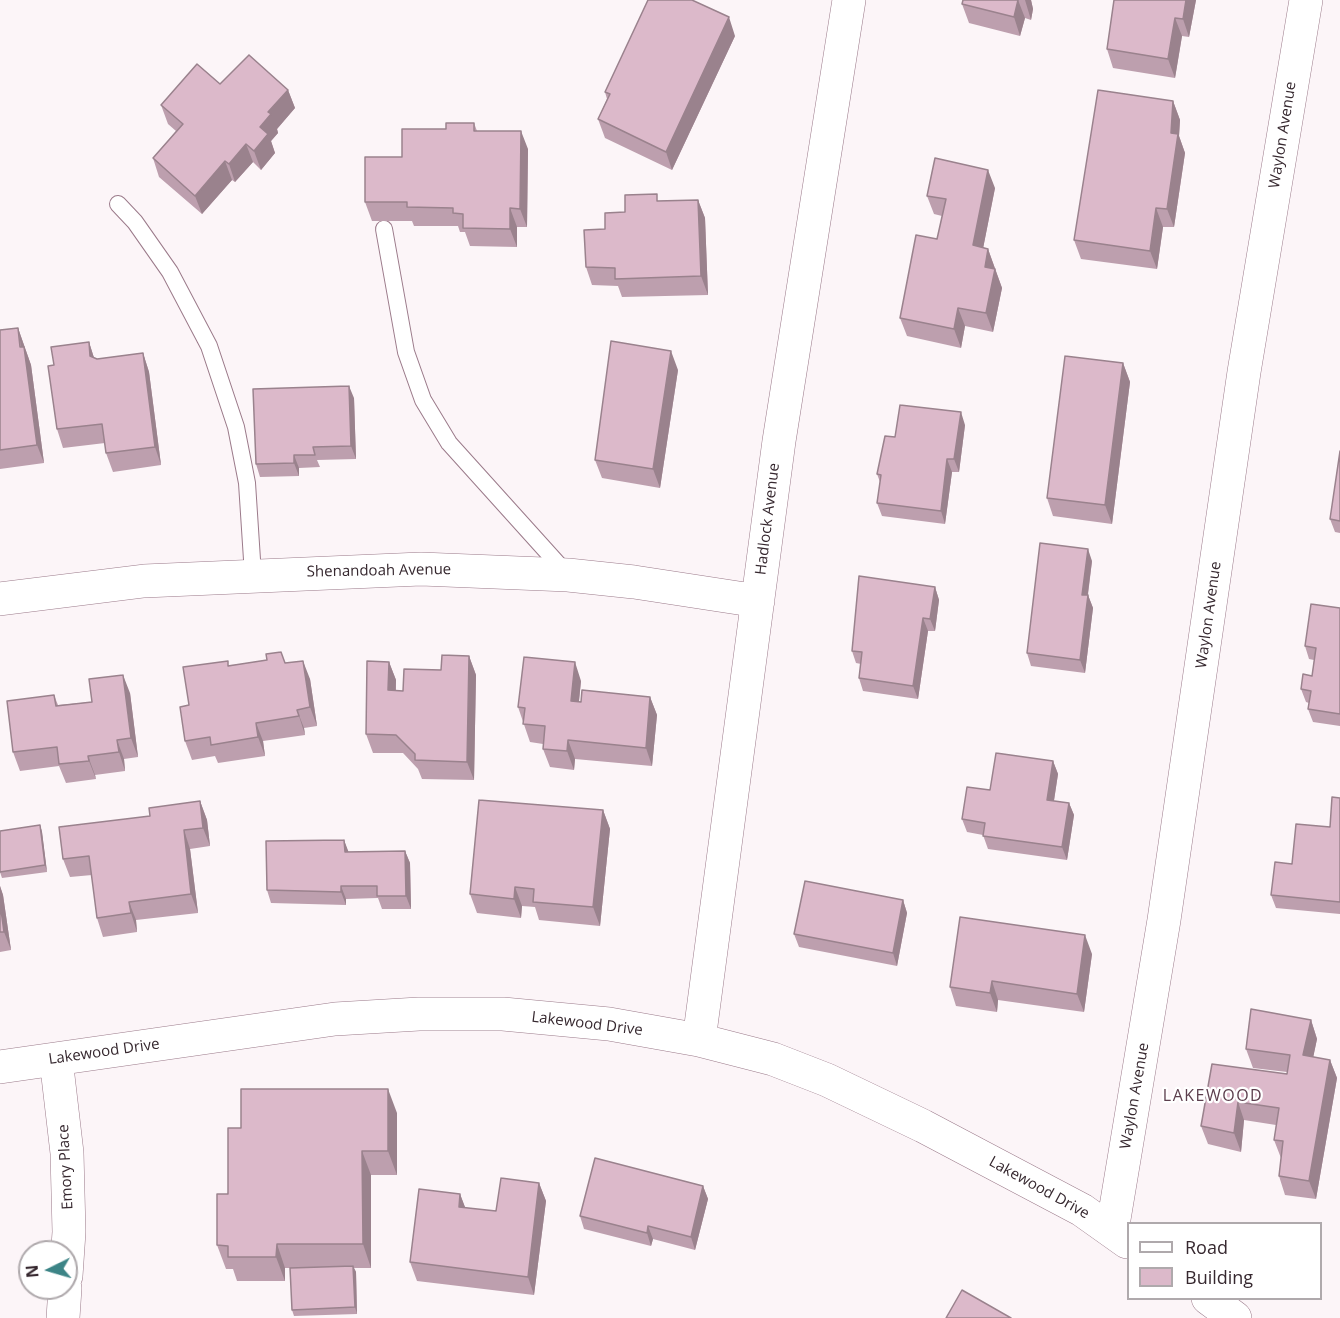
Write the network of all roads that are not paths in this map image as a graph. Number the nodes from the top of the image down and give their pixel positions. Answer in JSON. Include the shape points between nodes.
{"nodes":[{"id":1,"x":849,"y":0,"type":"edge"},
{"id":2,"x":1306,"y":0,"type":"edge"},
{"id":3,"x":118,"y":204,"type":"dead end"},
{"id":4,"x":384,"y":229,"type":"edge"},
{"id":5,"x":253,"y":575,"type":"junction"},
{"id":6,"x":568,"y":575,"type":"junction"},
{"id":7,"x":0,"y":599,"type":"edge"},
{"id":8,"x":758,"y":601,"type":"junction"},
{"id":9,"x":699,"y":1040,"type":"junction"},
{"id":10,"x":56,"y":1059,"type":"junction"},
{"id":11,"x":0,"y":1067,"type":"edge"},
{"id":12,"x":1120,"y":1237,"type":"edge"},
{"id":13,"x":68,"y":1240,"type":"edge"},
{"id":14,"x":64,"y":1300,"type":"edge"},
{"id":15,"x":1209,"y":1300,"type":"edge"},
{"id":16,"x":63,"y":1318,"type":"edge"},
{"id":17,"x":1235,"y":1318,"type":"edge"}],
"edges":[{"from":1,"to":8,"type":"street","name":"Hadlock Avenue","via":[[779,441]]},
{"from":2,"to":12,"type":"street","name":"Waylon Avenue","via":[[1246,360]]},
{"from":3,"to":5,"type":"lane","via":[[170,272],[209,346],[236,427],[247,483]]},
{"from":4,"to":6,"type":"lane","via":[[406,352],[423,400],[449,443]]},
{"from":5,"to":6,"type":"street","name":"Shenandoah Avenue","via":[[421,569]]},
{"from":5,"to":7,"type":"street","name":"Shenandoah Avenue","via":[[144,580]]},
{"from":6,"to":8,"type":"street","name":"Shenandoah Avenue"},
{"from":8,"to":9,"type":"street","name":"Hadlock Avenue"},
{"from":9,"to":10,"type":"street","name":"Lakewood Drive","via":[[609,1024],[503,1014],[419,1014],[335,1019]]},
{"from":9,"to":12,"type":"street","name":"Lakewood Drive","via":[[773,1059],[827,1080],[1082,1210]]},
{"from":10,"to":11,"type":"street","name":"Lakewood Drive"},
{"from":10,"to":13,"type":"street","name":"Emory Place","via":[[67,1153]]},
{"from":14,"to":16,"type":"street"},
{"from":15,"to":17,"type":"street"}]}
